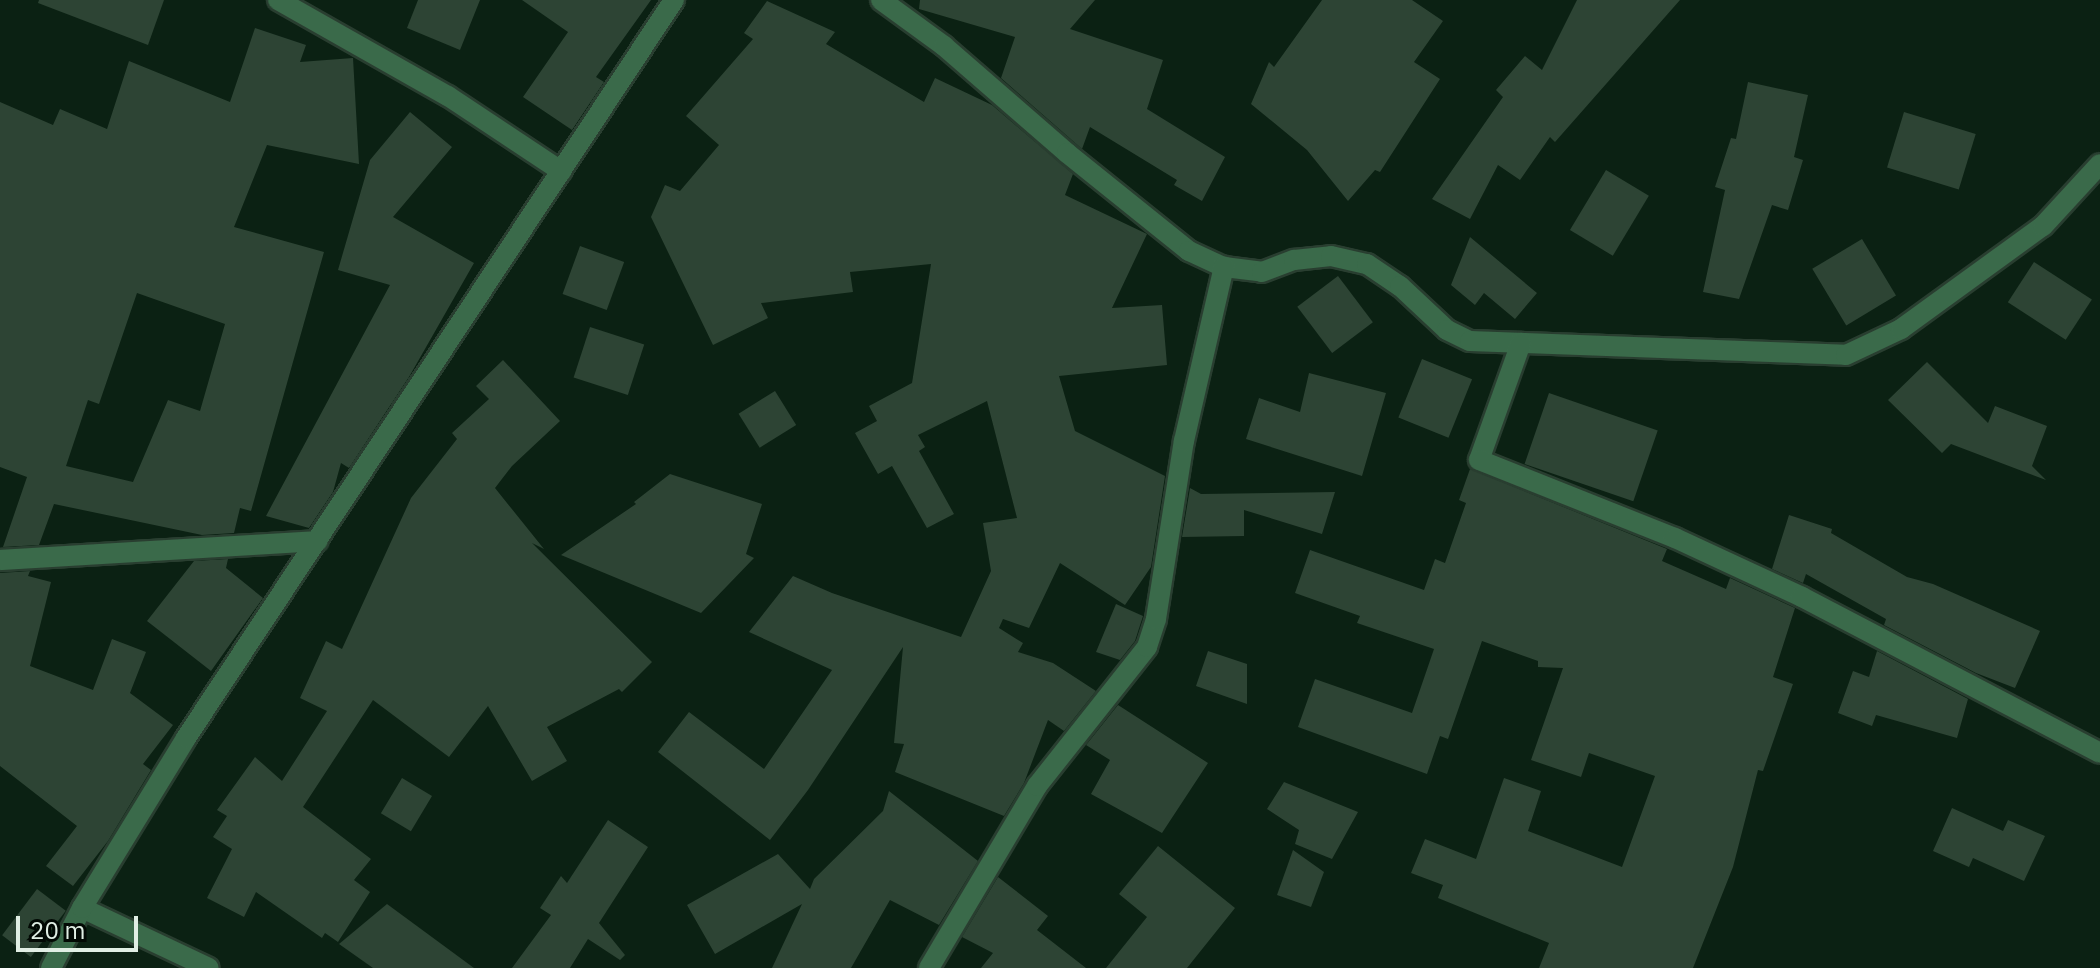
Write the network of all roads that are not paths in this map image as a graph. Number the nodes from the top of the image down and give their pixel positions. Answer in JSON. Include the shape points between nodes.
{"nodes":[{"id":1,"x":278,"y":0,"type":"edge"},
{"id":2,"x":674,"y":0,"type":"edge"},
{"id":3,"x":881,"y":0,"type":"edge"},
{"id":4,"x":2100,"y":164,"type":"edge"},
{"id":5,"x":561,"y":171,"type":"junction"},
{"id":6,"x":1224,"y":267,"type":"junction"},
{"id":7,"x":1521,"y":343,"type":"junction"},
{"id":8,"x":317,"y":541,"type":"junction"},
{"id":9,"x":0,"y":560,"type":"edge"},
{"id":10,"x":2100,"y":753,"type":"edge"},
{"id":11,"x":82,"y":908,"type":"junction"},
{"id":12,"x":51,"y":968,"type":"edge"},
{"id":13,"x":209,"y":968,"type":"edge"},
{"id":14,"x":929,"y":968,"type":"edge"}],
"edges":[{"from":1,"to":5,"type":"street","via":[[448,96]]},
{"from":2,"to":5,"type":"street"},
{"from":3,"to":6,"type":"street","via":[[944,46],[1189,251]]},
{"from":4,"to":7,"type":"street","via":[[2043,226],[1901,329],[1846,355]]},
{"from":5,"to":8,"type":"street"},
{"from":6,"to":7,"type":"street","via":[[1262,272],[1294,260],[1331,256],[1367,264],[1400,286],[1447,330],[1470,341]]},
{"from":6,"to":14,"type":"street","via":[[1184,441],[1147,647],[1037,786]]},
{"from":7,"to":10,"type":"street","via":[[1479,460],[1675,538],[1802,597]]},
{"from":8,"to":9,"type":"street"},
{"from":8,"to":11,"type":"street","via":[[186,738]]},
{"from":11,"to":12,"type":"street"},
{"from":11,"to":13,"type":"street"}]}
